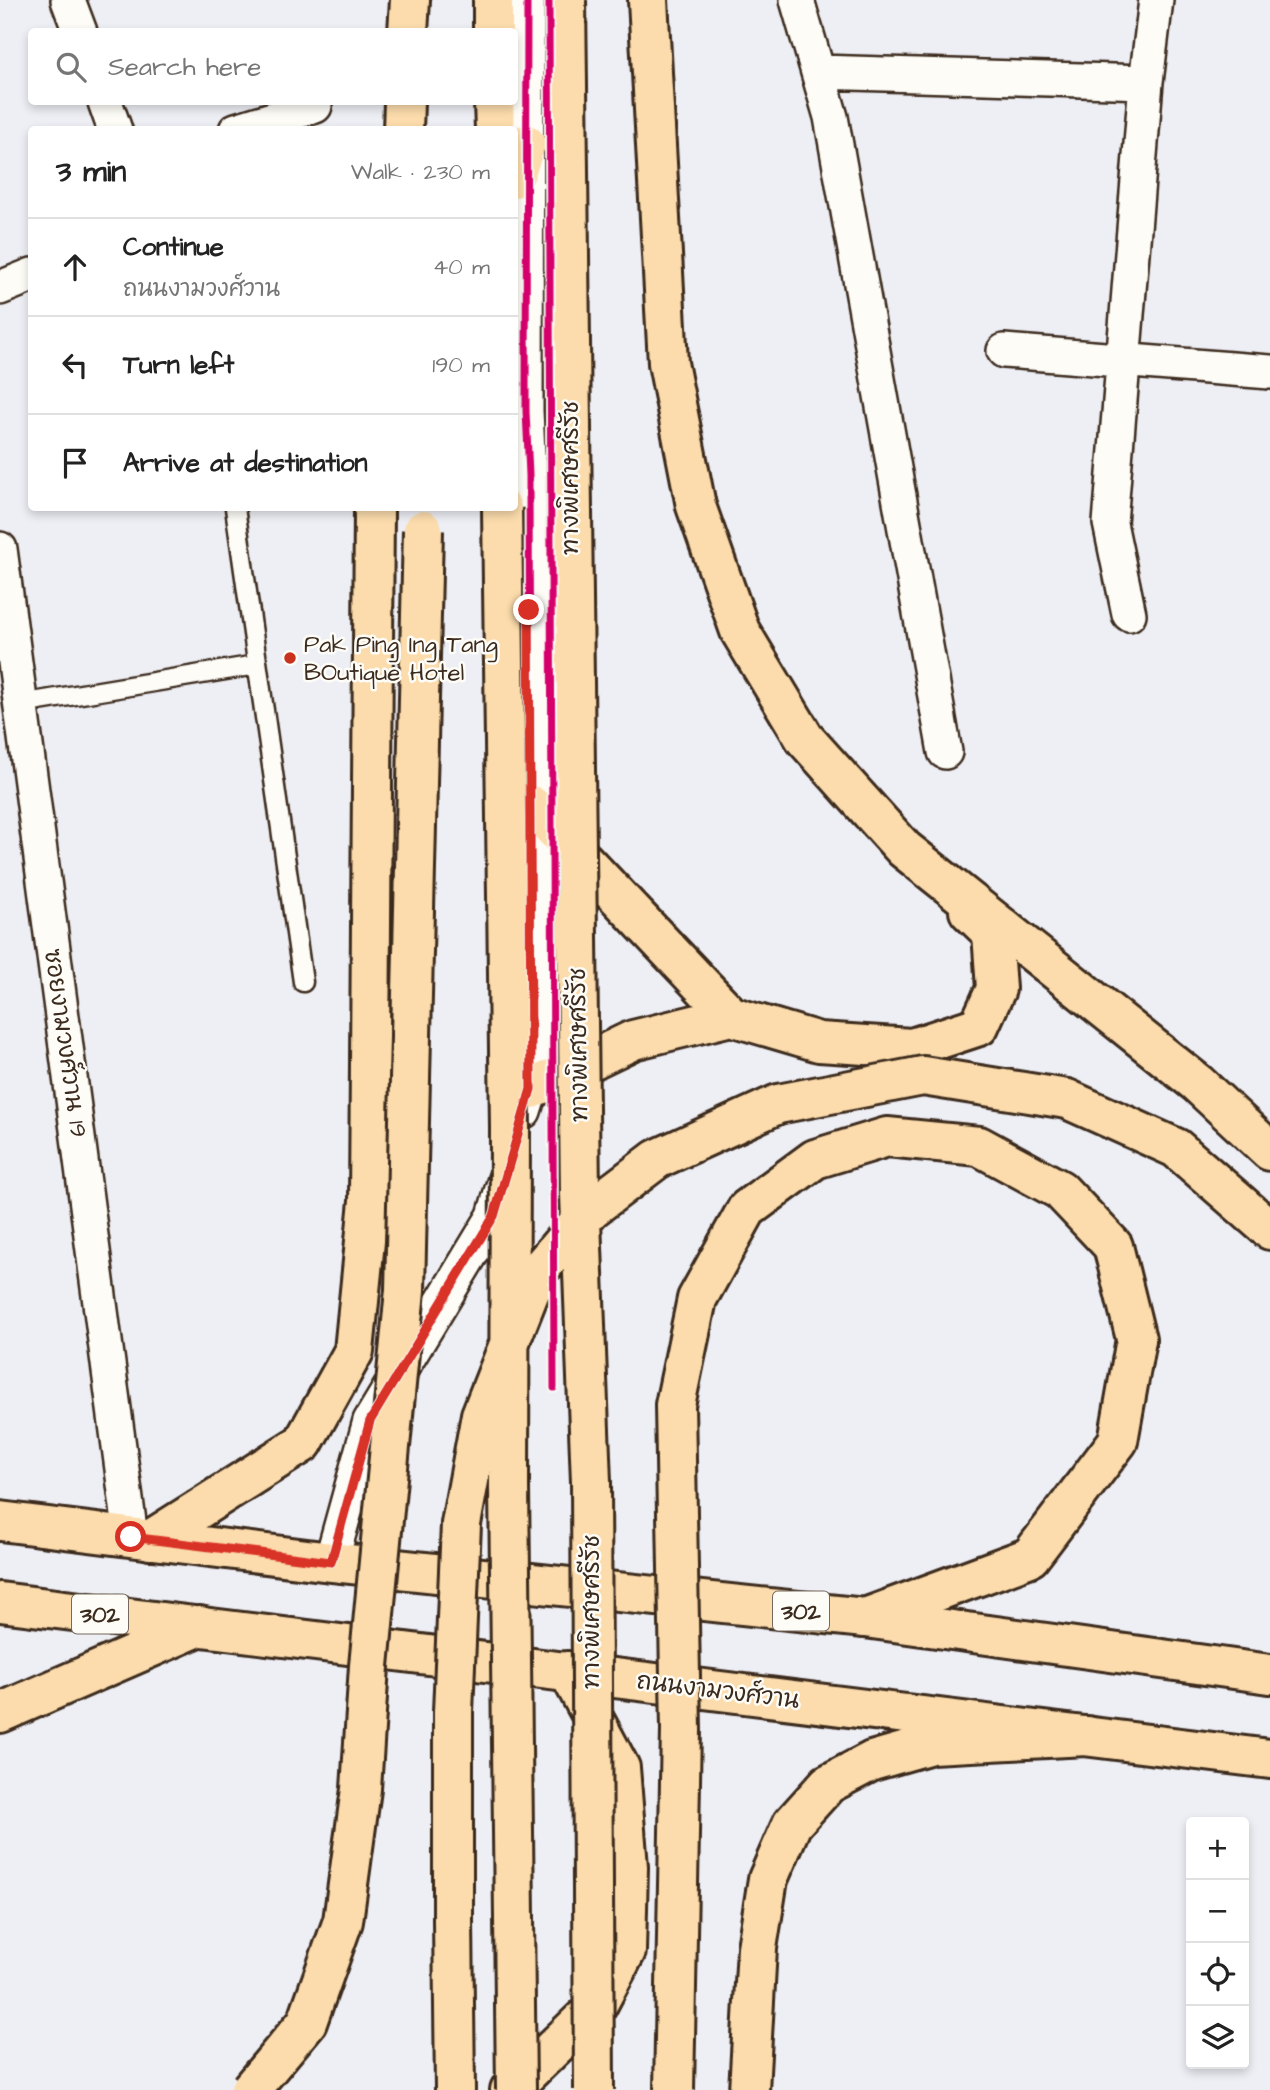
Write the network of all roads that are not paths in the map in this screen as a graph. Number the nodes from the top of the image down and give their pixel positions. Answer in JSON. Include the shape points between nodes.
{"nodes":[{"id":1,"x":68,"y":0,"type":"edge"},
{"id":2,"x":410,"y":0,"type":"edge"},
{"id":3,"x":492,"y":0,"type":"edge"},
{"id":4,"x":527,"y":0,"type":"edge"},
{"id":5,"x":566,"y":0,"type":"edge"},
{"id":6,"x":648,"y":0,"type":"edge"},
{"id":7,"x":797,"y":0,"type":"edge"},
{"id":8,"x":1156,"y":0,"type":"edge"},
{"id":9,"x":78,"y":28,"type":"edge"},
{"id":10,"x":408,"y":28,"type":"edge"},
{"id":11,"x":493,"y":28,"type":"edge"},
{"id":12,"x":818,"y":72,"type":"junction"},
{"id":13,"x":1146,"y":82,"type":"junction"},
{"id":14,"x":106,"y":105,"type":"edge"},
{"id":15,"x":404,"y":105,"type":"edge"},
{"id":16,"x":495,"y":105,"type":"edge"},
{"id":17,"x":316,"y":106,"type":"dead end"},
{"id":18,"x":114,"y":126,"type":"edge"},
{"id":19,"x":249,"y":126,"type":"edge"},
{"id":20,"x":403,"y":126,"type":"edge"},
{"id":21,"x":501,"y":126,"type":"edge"},
{"id":22,"x":518,"y":130,"type":"edge"},
{"id":23,"x":518,"y":210,"type":"edge"},
{"id":24,"x":521,"y":247,"type":"edge"},
{"id":25,"x":28,"y":277,"type":"edge"},
{"id":26,"x":0,"y":288,"type":"edge"},
{"id":27,"x":1004,"y":351,"type":"dead end"},
{"id":28,"x":1123,"y":362,"type":"junction"},
{"id":29,"x":1270,"y":372,"type":"edge"},
{"id":30,"x":235,"y":511,"type":"edge"},
{"id":31,"x":374,"y":511,"type":"edge"},
{"id":32,"x":502,"y":511,"type":"edge"},
{"id":33,"x":422,"y":519,"type":"edge"},
{"id":34,"x":0,"y":549,"type":"edge"},
{"id":35,"x":1129,"y":614,"type":"dead end"},
{"id":36,"x":256,"y":664,"type":"junction"},
{"id":37,"x":21,"y":704,"type":"junction"},
{"id":38,"x":945,"y":752,"type":"dead end"},
{"id":39,"x":531,"y":805,"type":"junction"},
{"id":40,"x":904,"y":849,"type":"junction"},
{"id":41,"x":303,"y":982,"type":"dead end"},
{"id":42,"x":731,"y":1016,"type":"junction"},
{"id":43,"x":531,"y":1089,"type":"junction"},
{"id":44,"x":1270,"y":1151,"type":"edge"},
{"id":45,"x":1270,"y":1230,"type":"edge"},
{"id":46,"x":0,"y":1521,"type":"edge"},
{"id":47,"x":140,"y":1538,"type":"junction"},
{"id":48,"x":331,"y":1562,"type":"junction"},
{"id":49,"x":0,"y":1602,"type":"edge"},
{"id":50,"x":865,"y":1618,"type":"junction"},
{"id":51,"x":200,"y":1626,"type":"junction"},
{"id":52,"x":568,"y":1671,"type":"junction"},
{"id":53,"x":1270,"y":1674,"type":"edge"},
{"id":54,"x":0,"y":1713,"type":"edge"},
{"id":55,"x":1087,"y":1736,"type":"junction"},
{"id":56,"x":1270,"y":1759,"type":"edge"},
{"id":57,"x":250,"y":2090,"type":"edge"},
{"id":58,"x":456,"y":2090,"type":"edge"},
{"id":59,"x":510,"y":2090,"type":"edge"},
{"id":60,"x":516,"y":2090,"type":"edge"},
{"id":61,"x":594,"y":2090,"type":"edge"},
{"id":62,"x":674,"y":2090,"type":"edge"},
{"id":63,"x":749,"y":2090,"type":"edge"}],
"edges":[{"from":1,"to":9,"type":"street"},
{"from":2,"to":10,"type":"main road"},
{"from":3,"to":11,"type":"main road"},
{"from":4,"to":22,"type":"street"},
{"from":5,"to":61,"type":"main road","name":"ทางพิเศษศรีรัช","bridge":true,"via":[[580,1180],[591,1482]]},
{"from":6,"to":40,"type":"main road","via":[[668,363],[696,506],[740,631],[805,738]]},
{"from":7,"to":12,"type":"street"},
{"from":8,"to":13,"type":"street"},
{"from":12,"to":13,"type":"street"},
{"from":12,"to":38,"type":"street","via":[[831,117]]},
{"from":13,"to":28,"type":"street"},
{"from":14,"to":18,"type":"street"},
{"from":15,"to":20,"type":"main road"},
{"from":16,"to":21,"type":"main road"},
{"from":17,"to":19,"type":"street"},
{"from":23,"to":24,"type":"street"},
{"from":24,"to":39,"type":"street","via":[[530,475]]},
{"from":25,"to":26,"type":"street"},
{"from":27,"to":28,"type":"street"},
{"from":28,"to":29,"type":"street"},
{"from":28,"to":35,"type":"street","via":[[1110,523]]},
{"from":30,"to":36,"type":"lane"},
{"from":31,"to":47,"type":"main road","via":[[369,1201],[354,1351],[303,1443]]},
{"from":32,"to":60,"type":"main road","bridge":true},
{"from":33,"to":57,"type":"main road","bridge":true,"via":[[405,1290],[361,1789],[343,1921],[307,2022]]},
{"from":34,"to":37,"type":"street","name":"ซอยงามวงศ์วาน 19"},
{"from":36,"to":37,"type":"lane"},
{"from":36,"to":41,"type":"lane"},
{"from":37,"to":47,"type":"street","name":"ซอยงามวงศ์วาน 19"},
{"from":39,"to":42,"type":"main road"},
{"from":39,"to":43,"type":"street"},
{"from":40,"to":42,"type":"main road","via":[[992,933],[996,989],[979,1026],[912,1048],[819,1042]]},
{"from":40,"to":44,"type":"main road","via":[[1197,1083]]},
{"from":42,"to":43,"type":"main road","via":[[633,1040]]},
{"from":43,"to":48,"type":"street","via":[[494,1216],[370,1421]]},
{"from":45,"to":58,"type":"main road","bridge":true,"via":[[1176,1149],[1067,1099],[923,1076],[778,1104],[657,1159],[591,1209],[538,1271],[481,1415],[461,1524],[453,1712]]},
{"from":46,"to":47,"type":"main road","number":"302"},
{"from":47,"to":48,"type":"main road","number":"302"},
{"from":48,"to":50,"type":"main road","number":"302"},
{"from":49,"to":51,"type":"main road","name":"ถนนงามวงศ์วาน","number":"302"},
{"from":50,"to":53,"type":"main road","number":"302"},
{"from":50,"to":62,"type":"main road","bridge":true,"via":[[1030,1557],[1118,1441],[1136,1339],[1113,1246],[1060,1190],[979,1146],[887,1137],[815,1159],[747,1209],[697,1299],[675,1405],[681,1730]]},
{"from":51,"to":52,"type":"main road","name":"ถนนงามวงศ์วาน","number":"302"},
{"from":51,"to":54,"type":"main road"},
{"from":52,"to":55,"type":"main road","name":"ถนนงามวงศ์วาน","number":"302"},
{"from":52,"to":59,"type":"main road","via":[[620,1768],[628,1867],[626,1951],[597,2006]]},
{"from":55,"to":56,"type":"main road","name":"ถนนงามวงศ์วาน","number":"302"},
{"from":55,"to":63,"type":"main road","via":[[931,1744],[872,1761],[828,1784],[792,1825],[768,1879],[758,1948]]}]}
